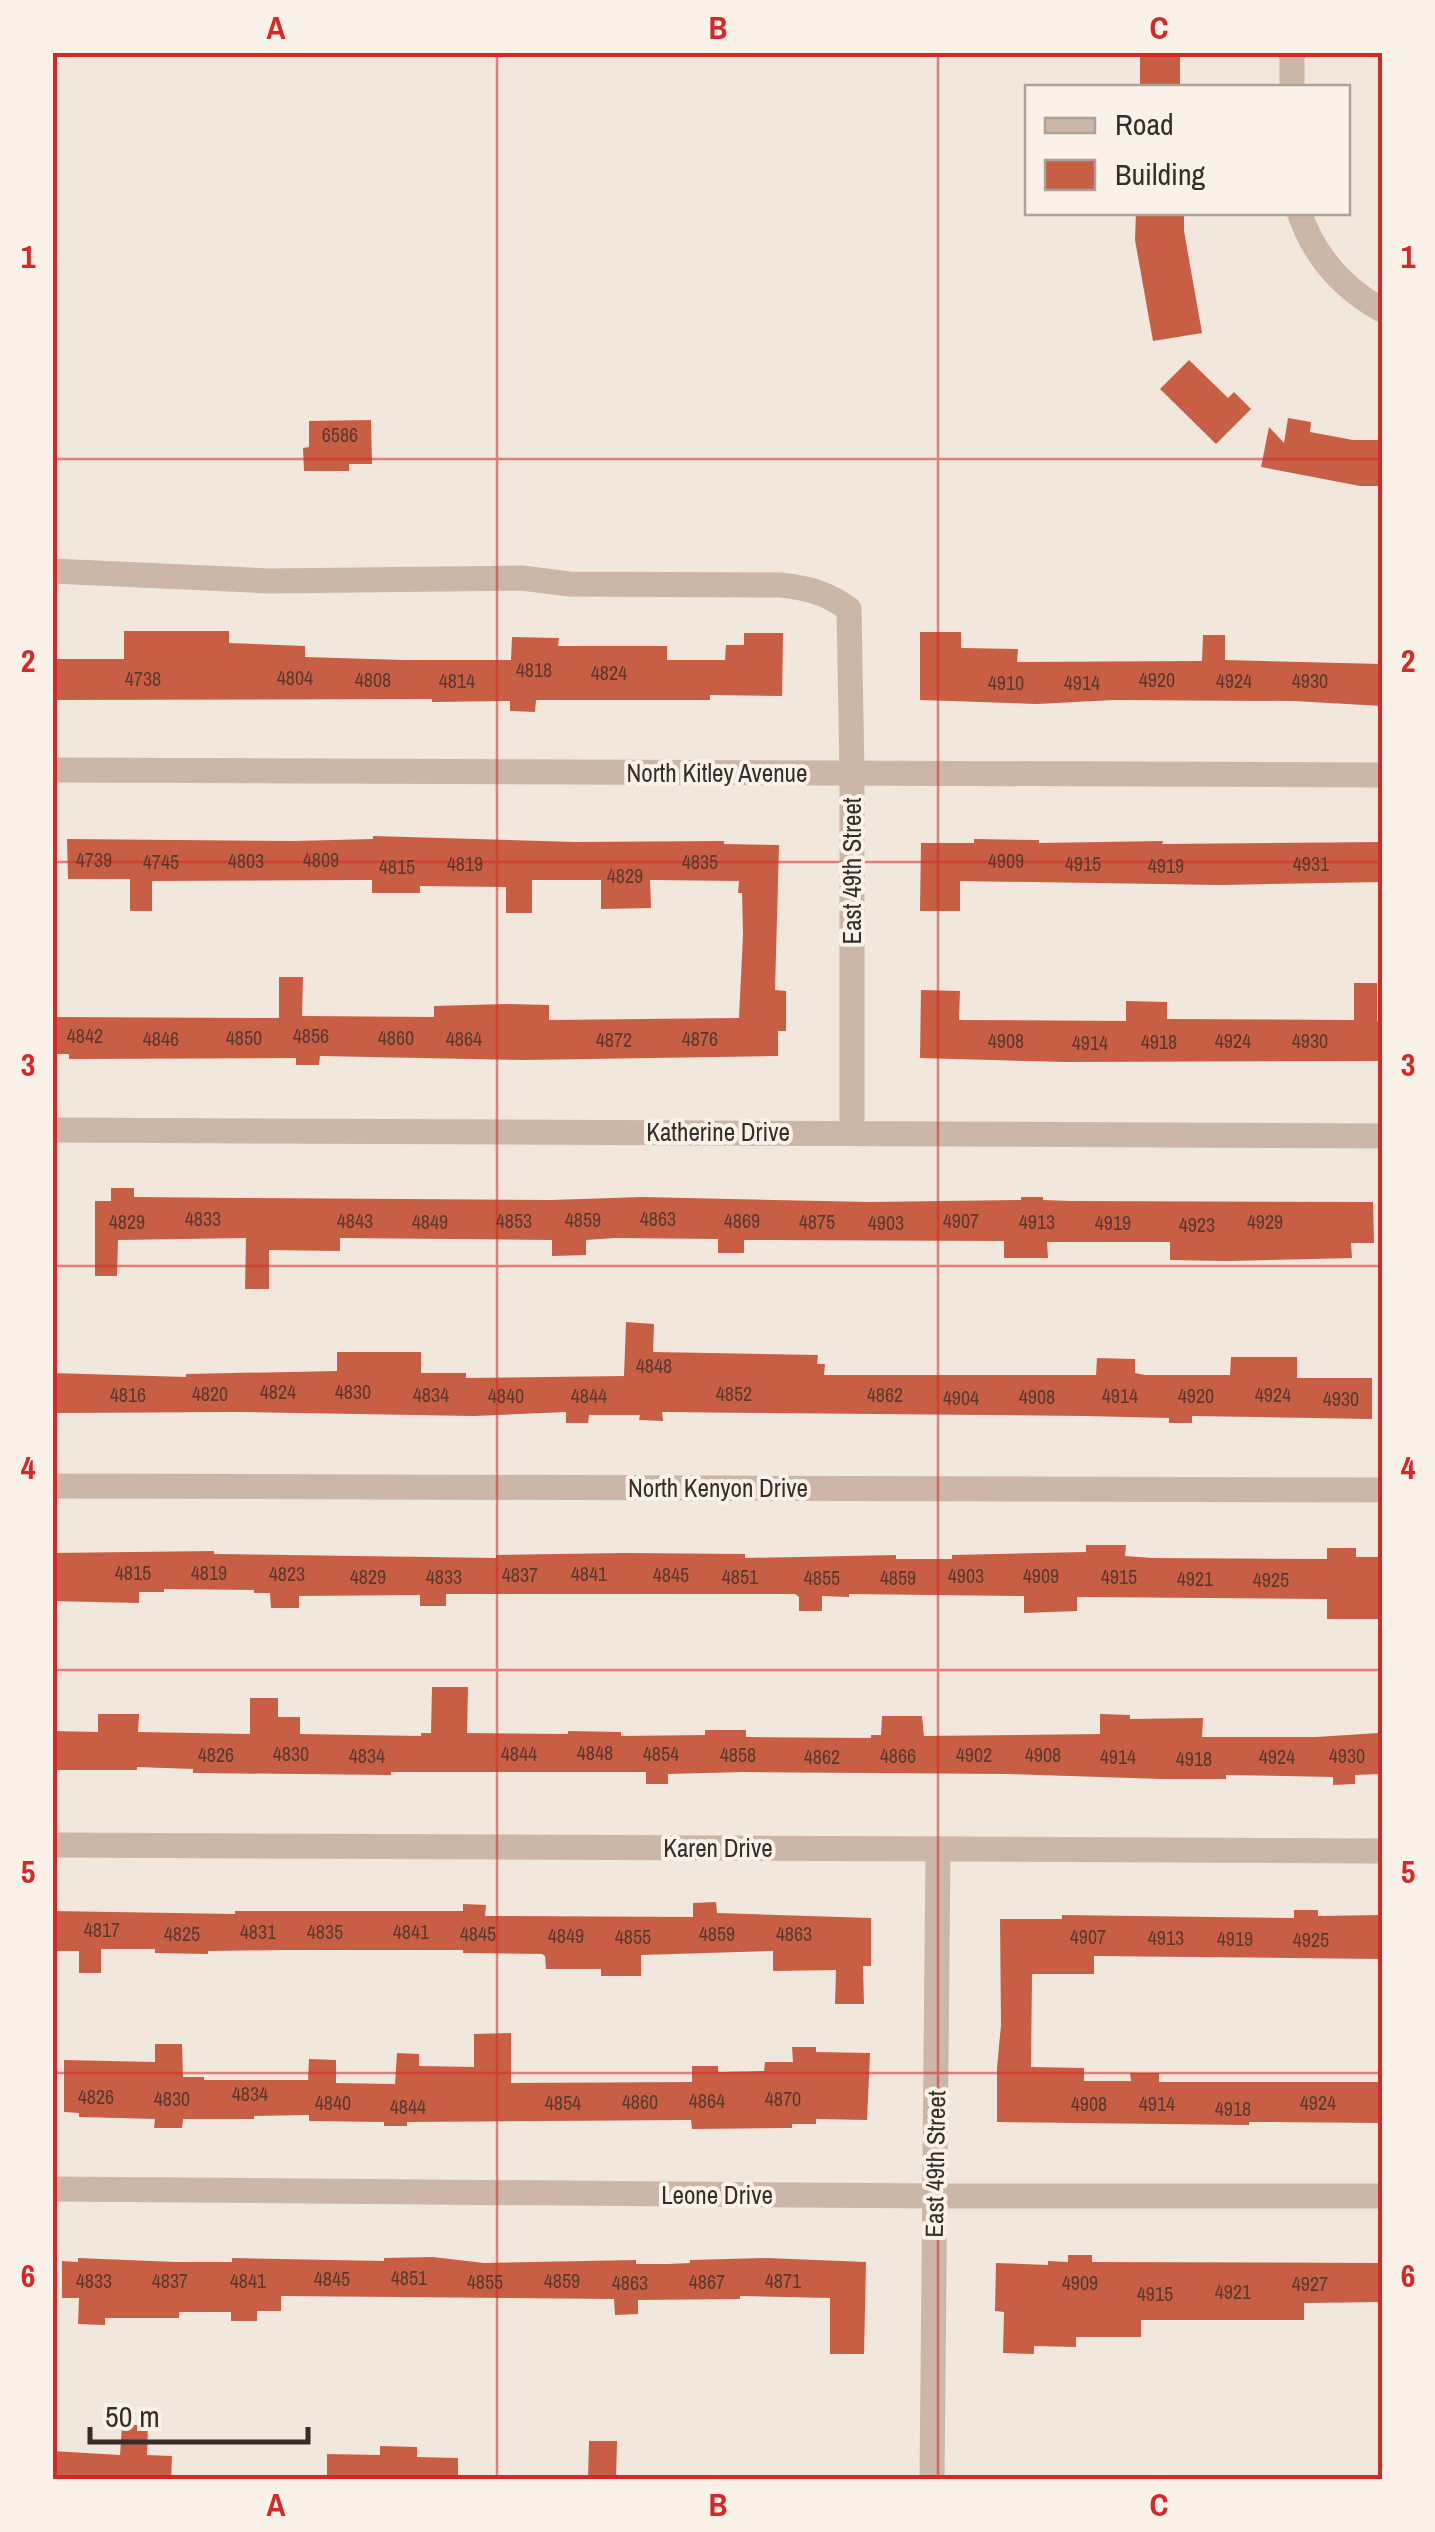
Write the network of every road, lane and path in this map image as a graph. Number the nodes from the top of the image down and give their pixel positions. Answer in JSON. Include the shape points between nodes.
{"nodes":[{"id":1,"x":1292,"y":52,"type":"edge"},
{"id":2,"x":1292,"y":85,"type":"edge"},
{"id":3,"x":1300,"y":215,"type":"edge"},
{"id":4,"x":1382,"y":310,"type":"edge"},
{"id":5,"x":52,"y":571,"type":"edge"},
{"id":6,"x":52,"y":770,"type":"edge"},
{"id":7,"x":852,"y":773,"type":"junction"},
{"id":8,"x":1382,"y":775,"type":"edge"},
{"id":9,"x":52,"y":1130,"type":"edge"},
{"id":10,"x":852,"y":1133,"type":"junction"},
{"id":11,"x":1382,"y":1136,"type":"edge"},
{"id":12,"x":52,"y":1486,"type":"edge"},
{"id":13,"x":1382,"y":1490,"type":"edge"},
{"id":14,"x":52,"y":1845,"type":"edge"},
{"id":15,"x":938,"y":1849,"type":"junction"},
{"id":16,"x":1382,"y":1850,"type":"edge"},
{"id":17,"x":52,"y":2189,"type":"edge"},
{"id":18,"x":935,"y":2196,"type":"junction"},
{"id":19,"x":1382,"y":2196,"type":"edge"},
{"id":20,"x":932,"y":2480,"type":"edge"}],
"edges":[{"from":1,"to":2,"type":"street"},
{"from":3,"to":4,"type":"street","via":[[1313,247],[1338,278]]},
{"from":5,"to":7,"type":"street","name":"East 49th Street","via":[[815,589],[849,609]]},
{"from":6,"to":7,"type":"street","name":"North Kitley Avenue"},
{"from":7,"to":8,"type":"street","name":"North Kitley Avenue"},
{"from":7,"to":10,"type":"street","name":"East 49th Street"},
{"from":9,"to":10,"type":"street","name":"Katherine Drive"},
{"from":10,"to":11,"type":"street","name":"Katherine Drive"},
{"from":12,"to":13,"type":"street","name":"North Kenyon Drive"},
{"from":14,"to":15,"type":"street","name":"Karen Drive"},
{"from":15,"to":16,"type":"street","name":"Karen Drive"},
{"from":15,"to":18,"type":"street","name":"East 49th Street"},
{"from":17,"to":18,"type":"street","name":"Leone Drive"},
{"from":18,"to":19,"type":"street","name":"Leone Drive"},
{"from":18,"to":20,"type":"street","name":"East 49th Street"}]}
